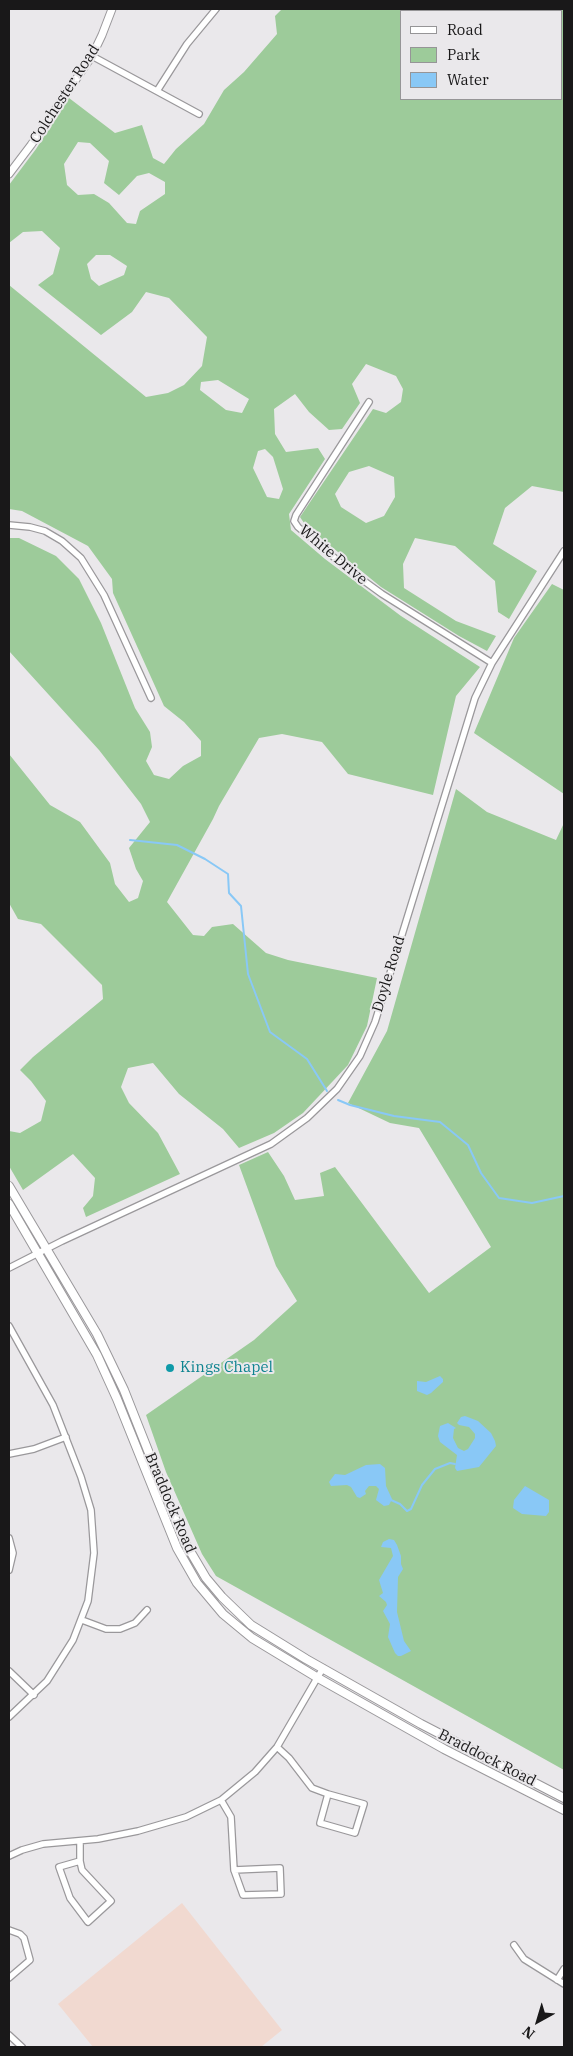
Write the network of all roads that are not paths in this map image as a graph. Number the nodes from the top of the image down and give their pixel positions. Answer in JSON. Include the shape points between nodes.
{"nodes":[{"id":1,"x":112,"y":9,"type":"edge"},
{"id":2,"x":216,"y":9,"type":"edge"},
{"id":3,"x":92,"y":56,"type":"junction"},
{"id":4,"x":157,"y":92,"type":"junction"},
{"id":5,"x":199,"y":114,"type":"dead end"},
{"id":6,"x":9,"y":174,"type":"edge"},
{"id":7,"x":369,"y":402,"type":"dead end"},
{"id":8,"x":9,"y":525,"type":"edge"},
{"id":9,"x":564,"y":551,"type":"edge"},
{"id":10,"x":492,"y":663,"type":"junction"},
{"id":11,"x":151,"y":698,"type":"dead end"},
{"id":12,"x":9,"y":1186,"type":"edge"},
{"id":13,"x":9,"y":1204,"type":"edge"},
{"id":14,"x":47,"y":1249,"type":"junction"},
{"id":15,"x":38,"y":1253,"type":"junction"},
{"id":16,"x":9,"y":1268,"type":"edge"},
{"id":17,"x":9,"y":1326,"type":"edge"},
{"id":18,"x":66,"y":1437,"type":"junction"},
{"id":19,"x":9,"y":1454,"type":"edge"},
{"id":20,"x":9,"y":1538,"type":"edge"},
{"id":21,"x":9,"y":1570,"type":"edge"},
{"id":22,"x":147,"y":1610,"type":"dead end"},
{"id":23,"x":82,"y":1620,"type":"junction"},
{"id":24,"x":323,"y":1668,"type":"junction"},
{"id":25,"x":9,"y":1671,"type":"edge"},
{"id":26,"x":318,"y":1678,"type":"junction"},
{"id":27,"x":34,"y":1695,"type":"junction"},
{"id":28,"x":9,"y":1717,"type":"edge"},
{"id":29,"x":276,"y":1747,"type":"junction"},
{"id":30,"x":328,"y":1794,"type":"junction"},
{"id":31,"x":564,"y":1798,"type":"edge"},
{"id":32,"x":221,"y":1800,"type":"junction"},
{"id":33,"x":564,"y":1810,"type":"edge"},
{"id":34,"x":80,"y":1841,"type":"junction"},
{"id":35,"x":9,"y":1856,"type":"edge"},
{"id":36,"x":80,"y":1861,"type":"junction"},
{"id":37,"x":234,"y":1870,"type":"junction"},
{"id":38,"x":9,"y":1930,"type":"edge"},
{"id":39,"x":514,"y":1945,"type":"dead end"},
{"id":40,"x":564,"y":1969,"type":"edge"},
{"id":41,"x":9,"y":1978,"type":"edge"},
{"id":42,"x":557,"y":1980,"type":"junction"},
{"id":43,"x":564,"y":1984,"type":"edge"},
{"id":44,"x":9,"y":2035,"type":"edge"},
{"id":45,"x":22,"y":2047,"type":"edge"}],
"edges":[{"from":1,"to":3,"type":"street","name":"Colchester Road"},
{"from":2,"to":4,"type":"street","via":[[187,44]]},
{"from":3,"to":4,"type":"street"},
{"from":3,"to":6,"type":"street","name":"Colchester Road"},
{"from":4,"to":5,"type":"street"},
{"from":7,"to":10,"type":"street","name":"White Drive","via":[[294,521],[349,570],[382,594]]},
{"from":8,"to":11,"type":"street","via":[[38,529],[55,537],[88,567]]},
{"from":9,"to":10,"type":"street","name":"Doyle Road"},
{"from":10,"to":14,"type":"street","name":"Doyle Road","via":[[475,698],[458,749],[375,1022],[350,1072],[323,1104],[272,1143]]},
{"from":12,"to":14,"type":"main road","name":"Braddock Road"},
{"from":13,"to":15,"type":"main road","name":"Braddock Road"},
{"from":14,"to":15,"type":"street","name":"Doyle Road"},
{"from":14,"to":24,"type":"main road","name":"Braddock Road","via":[[81,1304],[115,1370],[183,1539],[206,1578],[250,1625]]},
{"from":15,"to":16,"type":"street","name":"Doyle Road"},
{"from":15,"to":26,"type":"main road","name":"Braddock Road","via":[[101,1362],[176,1548],[197,1582],[223,1614],[252,1638]]},
{"from":17,"to":18,"type":"street","via":[[49,1396]]},
{"from":18,"to":19,"type":"street"},
{"from":18,"to":23,"type":"street","via":[[86,1490],[94,1531],[93,1576]]},
{"from":20,"to":21,"type":"street","via":[[13,1553]]},
{"from":22,"to":23,"type":"street","via":[[135,1623],[120,1629]]},
{"from":23,"to":27,"type":"street","via":[[61,1662]]},
{"from":24,"to":26,"type":"street"},
{"from":24,"to":31,"type":"main road","name":"Braddock Road","via":[[420,1724]]},
{"from":25,"to":27,"type":"street"},
{"from":26,"to":29,"type":"street"},
{"from":26,"to":33,"type":"main road","name":"Braddock Road","via":[[444,1749]]},
{"from":27,"to":28,"type":"street"},
{"from":29,"to":30,"type":"street","via":[[290,1758],[312,1788]]},
{"from":29,"to":32,"type":"street","via":[[255,1772]]},
{"from":30,"to":30,"type":"street","via":[[320,1823],[355,1833],[364,1804]]},
{"from":32,"to":34,"type":"street","via":[[172,1822]]},
{"from":32,"to":37,"type":"street","via":[[231,1817]]},
{"from":34,"to":35,"type":"street","via":[[43,1844]]},
{"from":34,"to":36,"type":"street"},
{"from":36,"to":36,"type":"street","via":[[59,1867],[70,1898],[88,1922],[111,1901],[82,1870]]},
{"from":37,"to":37,"type":"street","via":[[280,1868],[281,1894],[243,1895]]},
{"from":38,"to":41,"type":"street","via":[[24,1938],[30,1960]]},
{"from":39,"to":42,"type":"street","via":[[524,1959]]},
{"from":40,"to":42,"type":"street"},
{"from":42,"to":43,"type":"street"},
{"from":44,"to":45,"type":"street"}]}
